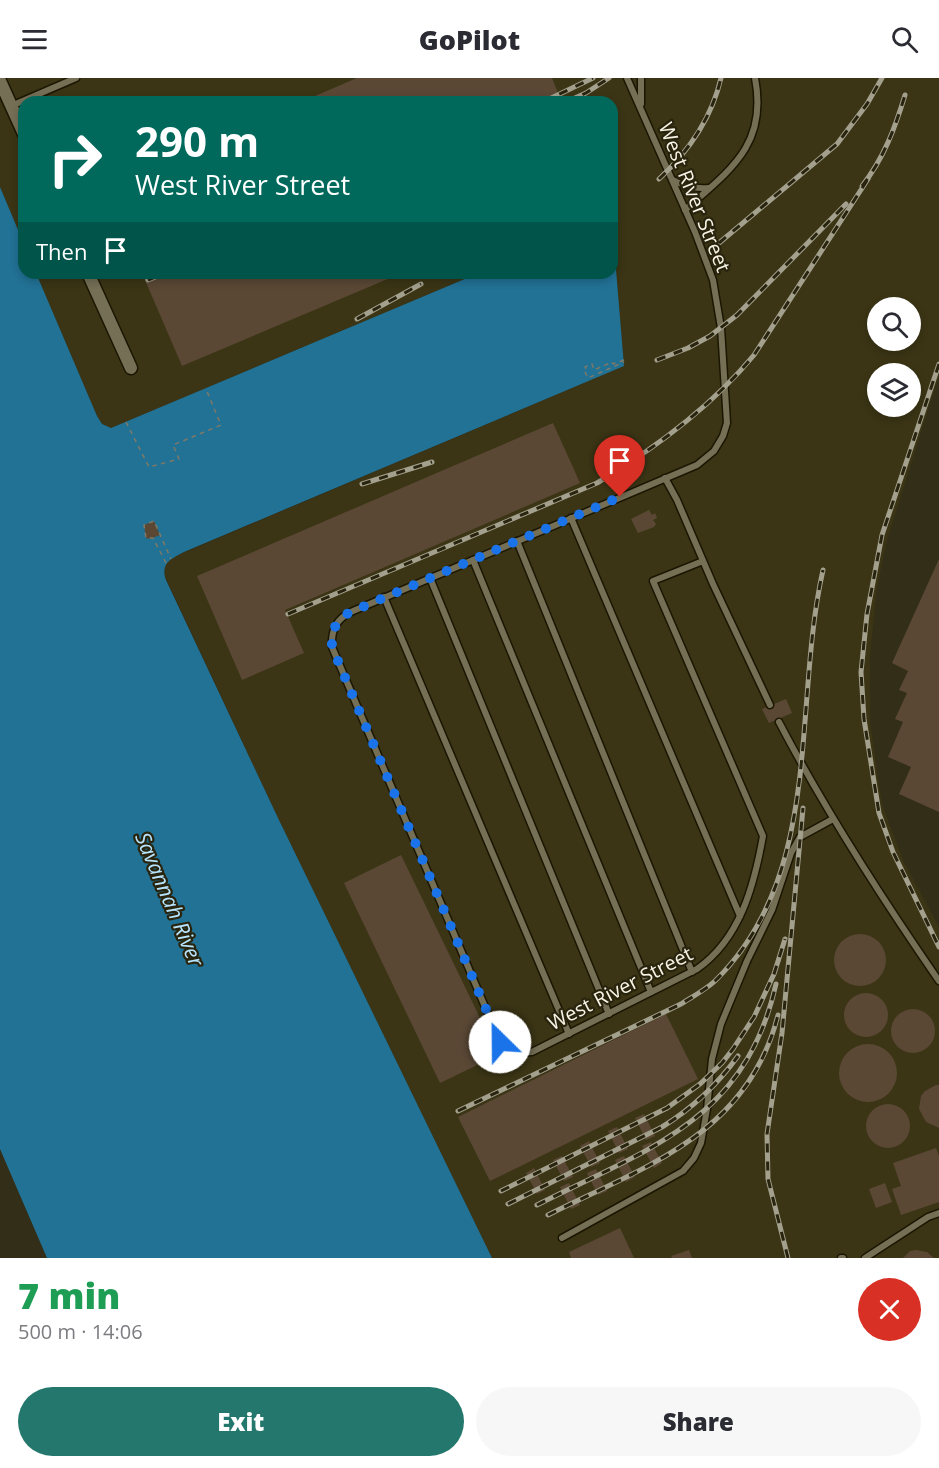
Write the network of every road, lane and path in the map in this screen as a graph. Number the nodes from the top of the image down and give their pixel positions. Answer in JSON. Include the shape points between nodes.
{"nodes":[{"id":1,"x":76,"y":78,"type":"edge"},
{"id":2,"x":627,"y":78,"type":"edge"},
{"id":3,"x":641,"y":78,"type":"edge"},
{"id":4,"x":755,"y":78,"type":"edge"},
{"id":5,"x":0,"y":81,"type":"edge"},
{"id":6,"x":34,"y":96,"type":"edge"},
{"id":7,"x":18,"y":103,"type":"edge"},
{"id":8,"x":11,"y":106,"type":"junction"},
{"id":9,"x":641,"y":109,"type":"junction"},
{"id":10,"x":18,"y":121,"type":"edge"},
{"id":11,"x":672,"y":180,"type":"junction"},
{"id":12,"x":710,"y":188,"type":"junction"},
{"id":13,"x":685,"y":210,"type":"junction"},
{"id":14,"x":91,"y":279,"type":"edge"},
{"id":15,"x":624,"y":361,"type":"joint"},
{"id":16,"x":131,"y":368,"type":"dead end"},
{"id":17,"x":206,"y":389,"type":"dead end"},
{"id":18,"x":126,"y":422,"type":"dead end"},
{"id":19,"x":665,"y":478,"type":"junction"},
{"id":20,"x":571,"y":518,"type":"junction"},
{"id":21,"x":517,"y":541,"type":"junction"},
{"id":22,"x":171,"y":559,"type":"dead end"},
{"id":23,"x":473,"y":560,"type":"junction"},
{"id":24,"x":703,"y":561,"type":"junction"},
{"id":25,"x":166,"y":563,"type":"dead end"},
{"id":26,"x":430,"y":578,"type":"junction"},
{"id":27,"x":384,"y":597,"type":"junction"},
{"id":28,"x":770,"y":705,"type":"dead end"},
{"id":29,"x":779,"y":722,"type":"dead end"},
{"id":30,"x":833,"y":819,"type":"junction"},
{"id":31,"x":740,"y":916,"type":"junction"},
{"id":32,"x":692,"y":972,"type":"junction"},
{"id":33,"x":939,"y":981,"type":"edge"},
{"id":34,"x":651,"y":993,"type":"junction"},
{"id":35,"x":609,"y":1014,"type":"junction"},
{"id":36,"x":569,"y":1034,"type":"junction"},
{"id":37,"x":939,"y":1213,"type":"edge"},
{"id":38,"x":561,"y":1238,"type":"dead end"},
{"id":39,"x":865,"y":1258,"type":"edge"}],
"edges":[{"from":1,"to":6,"type":"lane"},
{"from":2,"to":9,"type":"lane","name":"West River Street"},
{"from":3,"to":9,"type":"lane"},
{"from":4,"to":12,"type":"lane","via":[[759,106],[753,135],[739,159]]},
{"from":5,"to":8,"type":"street"},
{"from":7,"to":8,"type":"lane"},
{"from":8,"to":10,"type":"street"},
{"from":9,"to":11,"type":"lane","name":"West River Street"},
{"from":11,"to":12,"type":"lane","via":[[696,189]]},
{"from":11,"to":13,"type":"lane","name":"West River Street"},
{"from":12,"to":13,"type":"lane"},
{"from":13,"to":19,"type":"lane","name":"West River Street","via":[[713,280],[721,328],[727,423],[714,451],[697,465]]},
{"from":14,"to":16,"type":"street"},
{"from":15,"to":15,"type":"path","via":[[588,378],[584,370],[592,364],[594,370]]},
{"from":17,"to":18,"type":"path","via":[[221,425],[173,445],[179,459],[149,467]]},
{"from":19,"to":20,"type":"lane","name":"West River Street"},
{"from":19,"to":24,"type":"lane"},
{"from":20,"to":21,"type":"lane","name":"West River Street"},
{"from":20,"to":31,"type":"lane"},
{"from":21,"to":23,"type":"lane","name":"West River Street"},
{"from":21,"to":32,"type":"lane"},
{"from":22,"to":25,"type":"path","via":[[154,521],[144,525],[146,537],[153,538]]},
{"from":23,"to":26,"type":"lane","name":"West River Street"},
{"from":23,"to":34,"type":"lane"},
{"from":24,"to":28,"type":"lane"},
{"from":24,"to":31,"type":"lane","name":"West River Street","via":[[653,581],[763,836],[756,873]]},
{"from":26,"to":27,"type":"lane","name":"West River Street"},
{"from":26,"to":35,"type":"lane"},
{"from":27,"to":36,"type":"lane"},
{"from":27,"to":36,"type":"lane","name":"West River Street","via":[[343,615],[336,623],[332,636],[336,657],[500,1042],[509,1049],[532,1052]]},
{"from":29,"to":30,"type":"lane"},
{"from":30,"to":33,"type":"lane"},
{"from":30,"to":38,"type":"lane","via":[[801,837],[791,853],[772,910],[735,988],[712,1059],[704,1131],[694,1158],[683,1171]]},
{"from":31,"to":32,"type":"lane","name":"West River Street","via":[[720,950]]},
{"from":32,"to":34,"type":"lane","name":"West River Street"},
{"from":34,"to":35,"type":"lane","name":"West River Street"},
{"from":35,"to":36,"type":"lane","name":"West River Street"},
{"from":37,"to":39,"type":"lane"}]}
